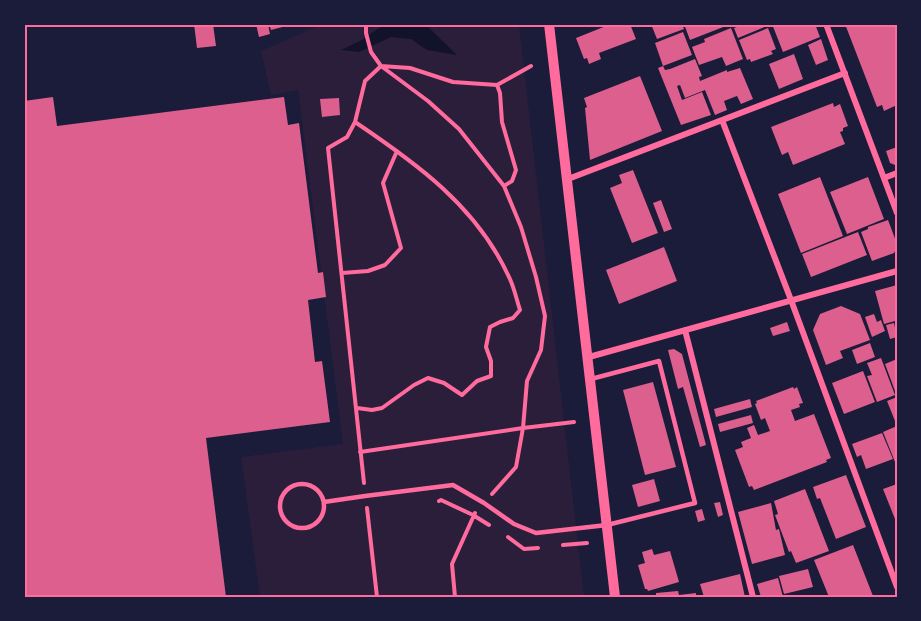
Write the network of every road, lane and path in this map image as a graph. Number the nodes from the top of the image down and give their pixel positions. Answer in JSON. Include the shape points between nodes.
{"nodes":[{"id":1,"x":366,"y":24,"type":"edge"},
{"id":2,"x":549,"y":24,"type":"edge"},
{"id":3,"x":826,"y":24,"type":"edge"},
{"id":4,"x":381,"y":66,"type":"junction"},
{"id":5,"x":531,"y":66,"type":"dead end"},
{"id":6,"x":845,"y":73,"type":"junction"},
{"id":7,"x":497,"y":85,"type":"junction"},
{"id":8,"x":722,"y":120,"type":"junction"},
{"id":9,"x":355,"y":122,"type":"junction"},
{"id":10,"x":397,"y":151,"type":"junction"},
{"id":11,"x":897,"y":172,"type":"edge"},
{"id":12,"x":884,"y":178,"type":"junction"},
{"id":13,"x":568,"y":179,"type":"junction"},
{"id":14,"x":504,"y":186,"type":"junction"},
{"id":15,"x":897,"y":213,"type":"edge"},
{"id":16,"x":897,"y":271,"type":"edge"},
{"id":17,"x":342,"y":273,"type":"junction"},
{"id":18,"x":792,"y":300,"type":"junction"},
{"id":19,"x":686,"y":330,"type":"junction"},
{"id":20,"x":589,"y":357,"type":"junction"},
{"id":21,"x":591,"y":379,"type":"junction"},
{"id":22,"x":357,"y":408,"type":"junction"},
{"id":23,"x":574,"y":422,"type":"dead end"},
{"id":24,"x":523,"y":428,"type":"junction"},
{"id":25,"x":360,"y":452,"type":"junction"},
{"id":26,"x":365,"y":495,"type":"junction"},
{"id":27,"x":324,"y":502,"type":"junction"},
{"id":28,"x":431,"y":502,"type":"dead end"},
{"id":29,"x":378,"y":510,"type":"dead end"},
{"id":30,"x":367,"y":511,"type":"junction"},
{"id":31,"x":607,"y":525,"type":"junction"},
{"id":32,"x":490,"y":526,"type":"dead end"},
{"id":33,"x":507,"y":536,"type":"dead end"},
{"id":34,"x":587,"y":543,"type":"dead end"},
{"id":35,"x":557,"y":546,"type":"dead end"},
{"id":36,"x":546,"y":547,"type":"dead end"},
{"id":37,"x":897,"y":587,"type":"edge"},
{"id":38,"x":377,"y":597,"type":"edge"},
{"id":39,"x":615,"y":597,"type":"edge"},
{"id":40,"x":753,"y":597,"type":"edge"}],
"edges":[{"from":1,"to":4,"type":"path","via":[[371,52]]},
{"from":2,"to":13,"type":"street"},
{"from":3,"to":6,"type":"street"},
{"from":4,"to":7,"type":"path","via":[[410,68],[453,82]]},
{"from":4,"to":9,"type":"path","via":[[365,81]]},
{"from":4,"to":14,"type":"path","via":[[459,129]]},
{"from":5,"to":7,"type":"path"},
{"from":6,"to":8,"type":"street"},
{"from":6,"to":12,"type":"street"},
{"from":7,"to":14,"type":"path","via":[[502,122],[516,170],[512,181]]},
{"from":8,"to":13,"type":"street"},
{"from":8,"to":18,"type":"street"},
{"from":9,"to":10,"type":"path"},
{"from":9,"to":17,"type":"path","via":[[347,137],[328,148]]},
{"from":10,"to":17,"type":"path","via":[[383,183],[401,248],[385,265]]},
{"from":10,"to":22,"type":"path","via":[[462,206],[493,246],[520,310],[513,318],[489,327],[486,347],[491,376],[477,381],[462,395],[428,378],[382,408]]},
{"from":11,"to":12,"type":"street"},
{"from":12,"to":15,"type":"street"},
{"from":13,"to":20,"type":"street"},
{"from":14,"to":24,"type":"path","via":[[521,226],[544,316],[541,350],[527,381]]},
{"from":16,"to":18,"type":"street"},
{"from":17,"to":22,"type":"path"},
{"from":18,"to":19,"type":"street"},
{"from":18,"to":37,"type":"street"},
{"from":19,"to":20,"type":"street"},
{"from":19,"to":40,"type":"street"},
{"from":20,"to":21,"type":"street"},
{"from":21,"to":31,"type":"street"},
{"from":21,"to":31,"type":"lane","via":[[659,361],[695,503]]},
{"from":22,"to":25,"type":"path"},
{"from":23,"to":24,"type":"path"},
{"from":24,"to":25,"type":"path"},
{"from":25,"to":26,"type":"path"},
{"from":26,"to":27,"type":"lane"},
{"from":26,"to":30,"type":"path"},
{"from":26,"to":31,"type":"lane","via":[[453,485],[514,524],[536,533]]},
{"from":27,"to":27,"type":"lane","via":[[311,486],[296,485],[284,492],[280,513],[289,525],[303,529],[317,523]]},
{"from":28,"to":32,"type":"path","via":[[441,500]]},
{"from":29,"to":30,"type":"path"},
{"from":30,"to":38,"type":"path"},
{"from":31,"to":39,"type":"street"},
{"from":33,"to":36,"type":"path","via":[[524,549]]},
{"from":34,"to":35,"type":"path"}]}
